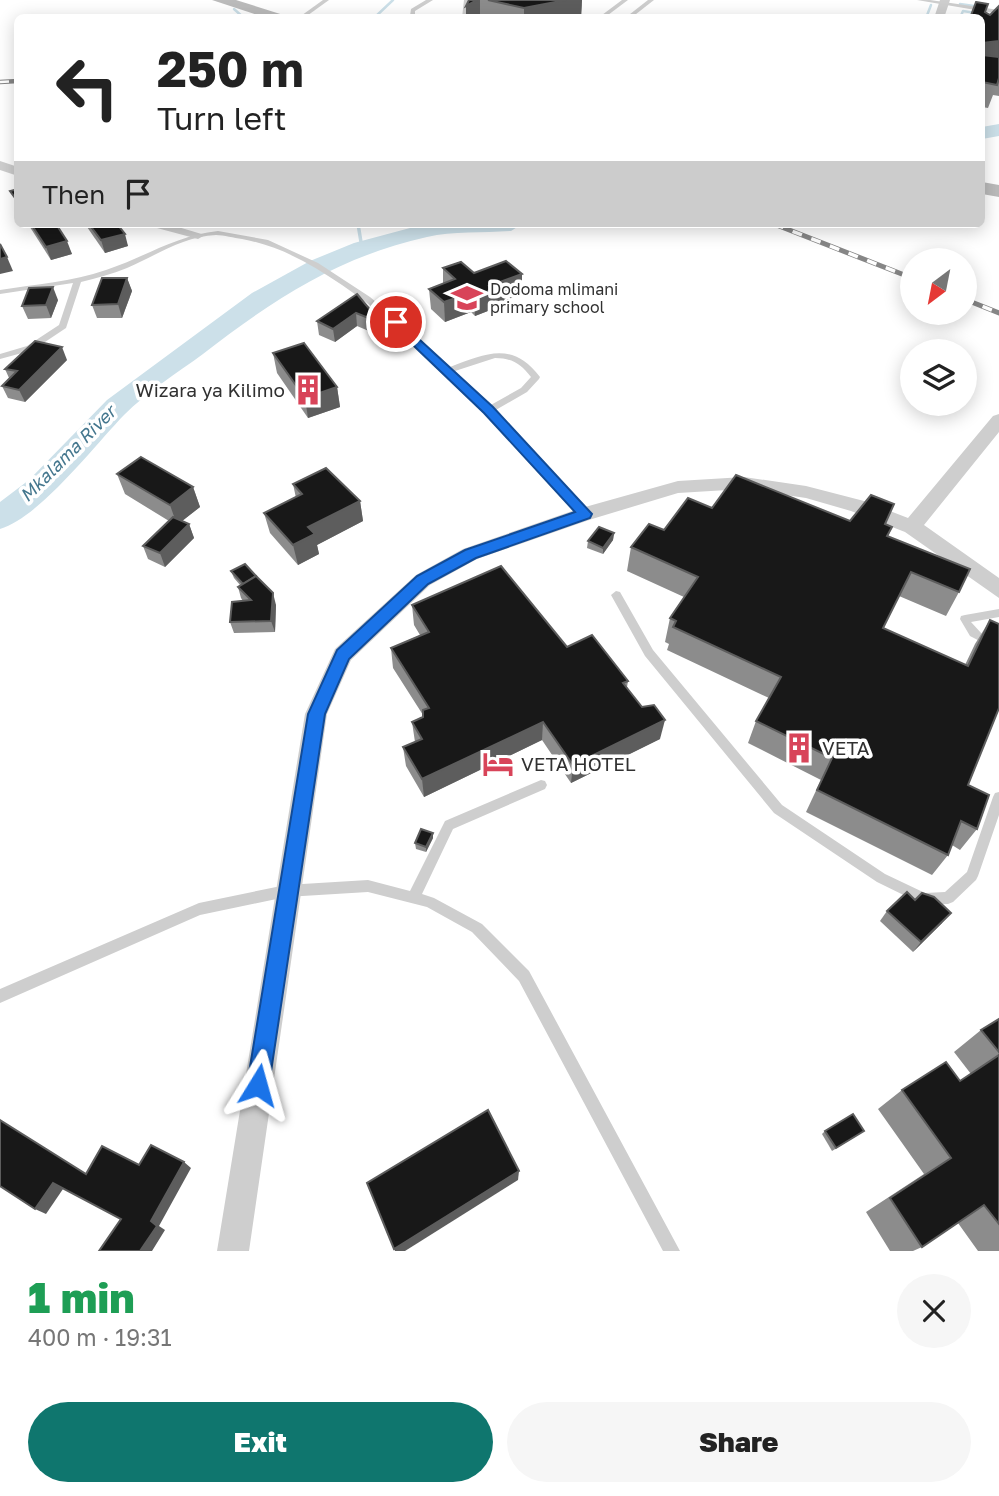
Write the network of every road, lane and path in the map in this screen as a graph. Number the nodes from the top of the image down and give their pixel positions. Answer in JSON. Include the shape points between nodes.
{"nodes":[{"id":1,"x":219,"y":0,"type":"edge"},
{"id":2,"x":327,"y":0,"type":"edge"},
{"id":3,"x":430,"y":0,"type":"edge"},
{"id":4,"x":625,"y":0,"type":"edge"},
{"id":5,"x":651,"y":0,"type":"edge"},
{"id":6,"x":920,"y":0,"type":"edge"},
{"id":7,"x":944,"y":2,"type":"edge"},
{"id":8,"x":994,"y":13,"type":"edge"},
{"id":9,"x":271,"y":14,"type":"edge"},
{"id":10,"x":306,"y":14,"type":"edge"},
{"id":11,"x":412,"y":14,"type":"edge"},
{"id":12,"x":605,"y":14,"type":"edge"},
{"id":13,"x":632,"y":14,"type":"edge"},
{"id":14,"x":167,"y":228,"type":"edge"},
{"id":15,"x":198,"y":235,"type":"junction"},
{"id":16,"x":78,"y":280,"type":"junction"},
{"id":17,"x":0,"y":292,"type":"edge"},
{"id":18,"x":0,"y":357,"type":"edge"},
{"id":19,"x":448,"y":371,"type":"junction"},
{"id":20,"x":489,"y":410,"type":"junction"},
{"id":21,"x":999,"y":419,"type":"edge"},
{"id":22,"x":585,"y":514,"type":"junction"},
{"id":23,"x":912,"y":527,"type":"junction"},
{"id":24,"x":999,"y":590,"type":"edge"},
{"id":25,"x":616,"y":595,"type":"dead end"},
{"id":26,"x":999,"y":613,"type":"edge"},
{"id":27,"x":999,"y":648,"type":"edge"},
{"id":28,"x":541,"y":785,"type":"dead end"},
{"id":29,"x":999,"y":797,"type":"edge"},
{"id":30,"x":286,"y":891,"type":"junction"},
{"id":31,"x":413,"y":898,"type":"junction"},
{"id":32,"x":0,"y":996,"type":"edge"},
{"id":33,"x":233,"y":1251,"type":"edge"},
{"id":34,"x":672,"y":1251,"type":"edge"}],
"edges":[{"from":1,"to":9,"type":"main road"},
{"from":2,"to":10,"type":"lane"},
{"from":3,"to":11,"type":"lane"},
{"from":4,"to":12,"type":"lane"},
{"from":5,"to":13,"type":"lane"},
{"from":6,"to":7,"type":"lane"},
{"from":7,"to":8,"type":"lane"},
{"from":14,"to":15,"type":"street"},
{"from":15,"to":16,"type":"lane","via":[[110,272]]},
{"from":15,"to":19,"type":"lane","via":[[260,239],[318,266],[378,306]]},
{"from":16,"to":17,"type":"lane"},
{"from":16,"to":18,"type":"lane","via":[[63,326],[30,348]]},
{"from":19,"to":20,"type":"lane"},
{"from":19,"to":20,"type":"lane","via":[[492,356],[513,355],[528,365],[536,377],[524,390]]},
{"from":20,"to":22,"type":"lane"},
{"from":21,"to":23,"type":"street"},
{"from":22,"to":23,"type":"street","via":[[678,487],[744,483],[806,492]]},
{"from":22,"to":30,"type":"street","via":[[470,554],[423,580],[343,654],[316,714]]},
{"from":23,"to":24,"type":"street"},
{"from":25,"to":29,"type":"lane","via":[[649,653],[778,809],[881,878],[924,899],[948,898],[972,876]]},
{"from":26,"to":27,"type":"lane","via":[[965,619],[976,636]]},
{"from":28,"to":31,"type":"lane","via":[[449,825]]},
{"from":30,"to":31,"type":"lane","via":[[368,886]]},
{"from":30,"to":32,"type":"lane","via":[[199,909]]},
{"from":30,"to":33,"type":"street"},
{"from":31,"to":34,"type":"lane","via":[[477,928],[524,976]]}]}
